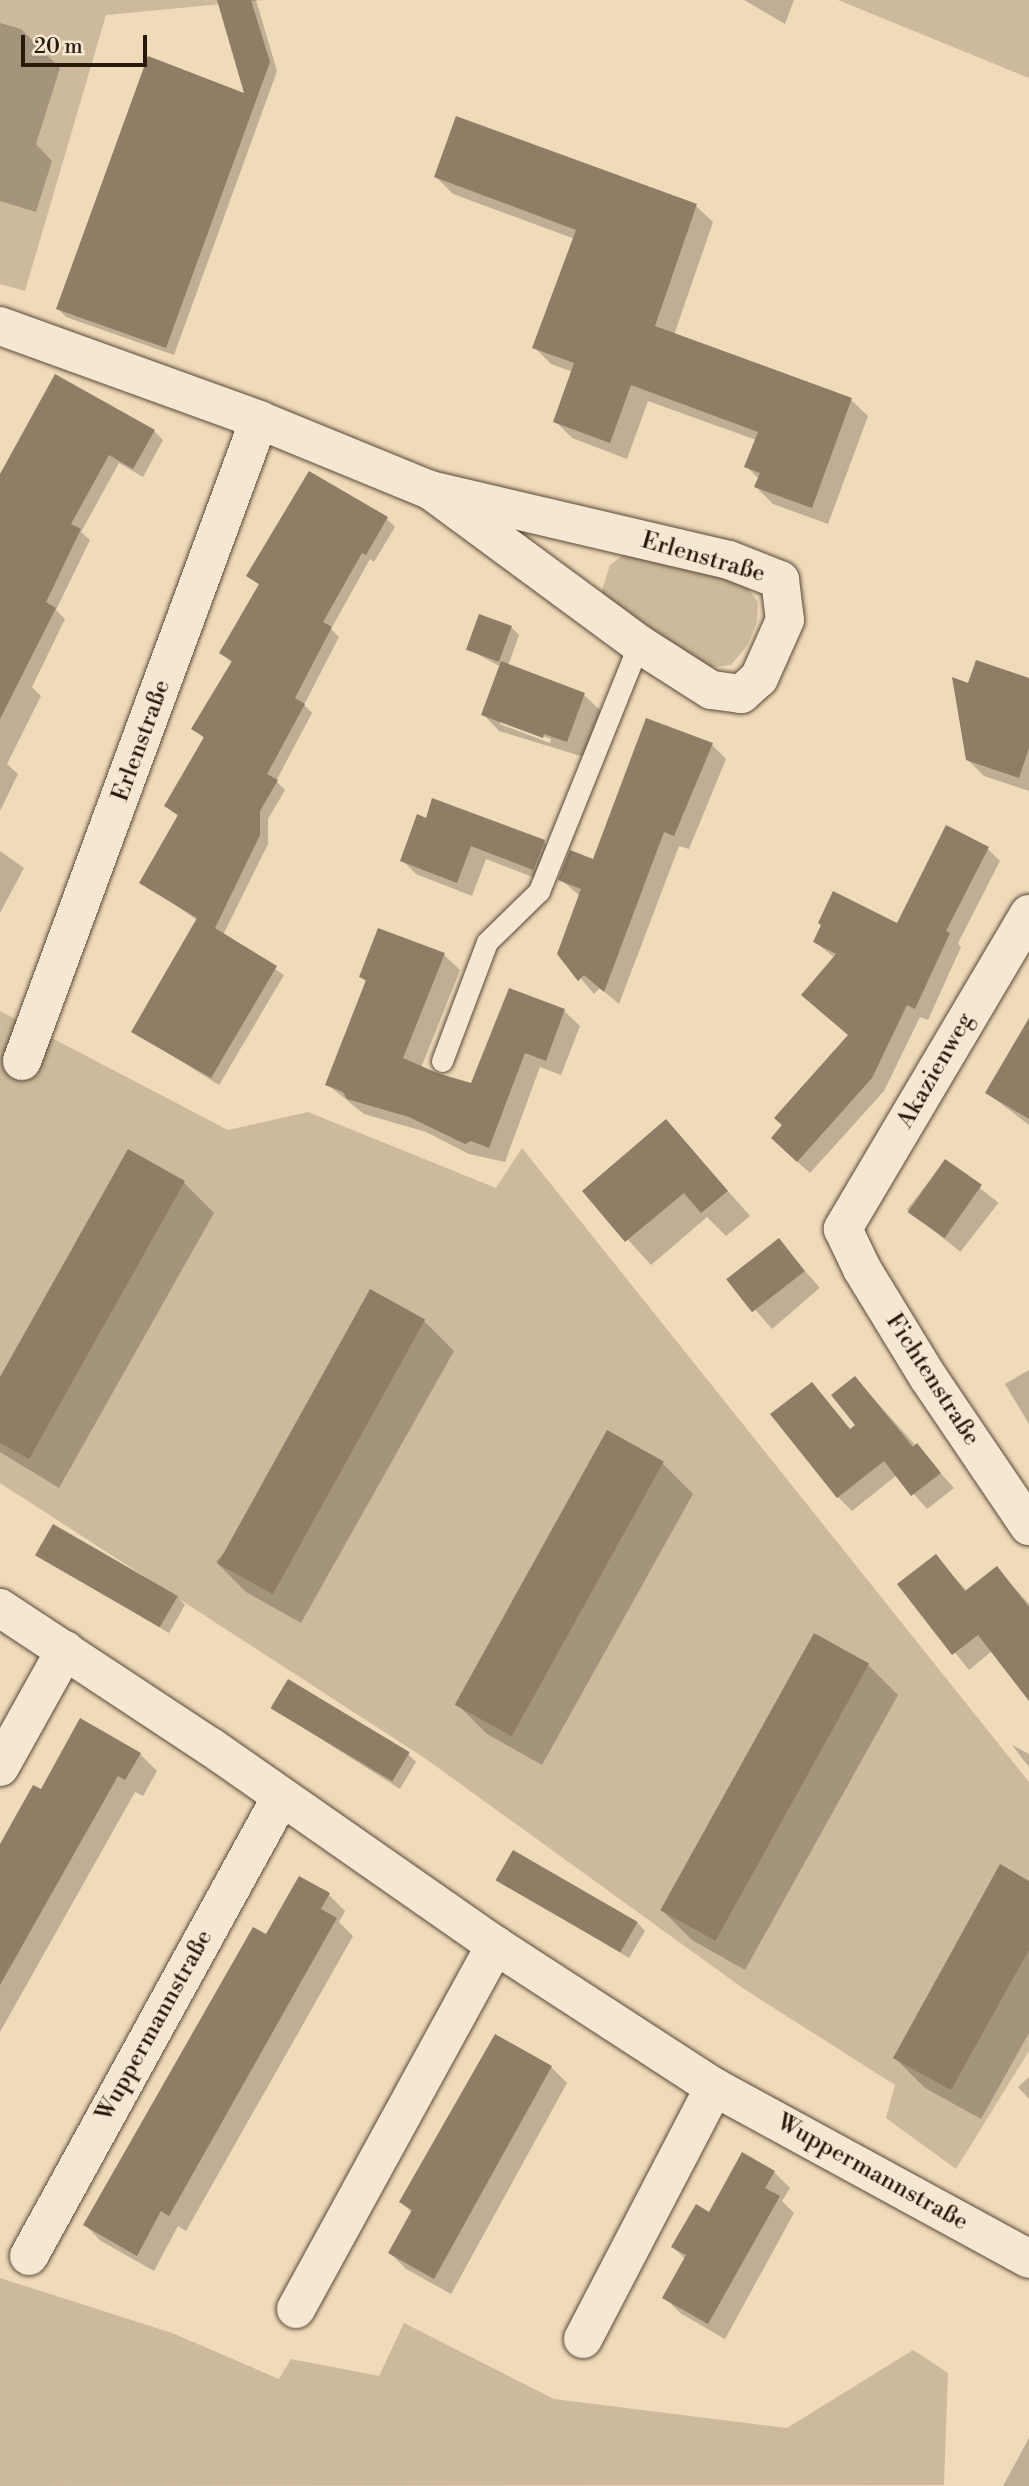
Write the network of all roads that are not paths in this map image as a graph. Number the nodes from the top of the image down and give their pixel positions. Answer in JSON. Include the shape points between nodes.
{"nodes":[{"id":1,"x":0,"y":326,"type":"edge"},
{"id":2,"x":259,"y":420,"type":"junction"},
{"id":3,"x":430,"y":490,"type":"junction"},
{"id":4,"x":639,"y":644,"type":"junction"},
{"id":5,"x":1029,"y":914,"type":"edge"},
{"id":6,"x":22,"y":1061,"type":"dead end"},
{"id":7,"x":442,"y":1061,"type":"dead end"},
{"id":8,"x":843,"y":1229,"type":"joint"},
{"id":9,"x":1029,"y":1526,"type":"edge"},
{"id":10,"x":0,"y":1608,"type":"edge"},
{"id":11,"x":65,"y":1650,"type":"junction"},
{"id":12,"x":0,"y":1767,"type":"edge"},
{"id":13,"x":281,"y":1797,"type":"junction"},
{"id":14,"x":495,"y":1945,"type":"junction"},
{"id":15,"x":714,"y":2087,"type":"junction"},
{"id":16,"x":29,"y":2256,"type":"dead end"},
{"id":17,"x":1029,"y":2259,"type":"edge"},
{"id":18,"x":296,"y":2309,"type":"dead end"},
{"id":19,"x":583,"y":2339,"type":"dead end"}],
"edges":[{"from":1,"to":2,"type":"street","name":"Erlenstraße"},
{"from":2,"to":3,"type":"street","name":"Erlenstraße"},
{"from":2,"to":6,"type":"street","name":"Erlenstraße"},
{"from":3,"to":4,"type":"street","name":"Erlenstraße"},
{"from":3,"to":4,"type":"street","name":"Erlenstraße","via":[[729,561],[780,580],[785,620],[760,678],[741,694],[711,690]]},
{"from":4,"to":7,"type":"lane","via":[[539,891],[487,942]]},
{"from":5,"to":8,"type":"street","name":"Akazienweg"},
{"from":8,"to":9,"type":"street","name":"Fichtenstraße","via":[[928,1377]]},
{"from":10,"to":11,"type":"street","name":"Wuppermannstraße"},
{"from":11,"to":12,"type":"street"},
{"from":11,"to":13,"type":"street","name":"Wuppermannstraße"},
{"from":13,"to":14,"type":"street","name":"Wuppermannstraße"},
{"from":13,"to":16,"type":"street","name":"Wuppermannstraße"},
{"from":14,"to":15,"type":"street","name":"Wuppermannstraße"},
{"from":14,"to":18,"type":"street"},
{"from":15,"to":17,"type":"street","name":"Wuppermannstraße"},
{"from":15,"to":19,"type":"street"}]}
